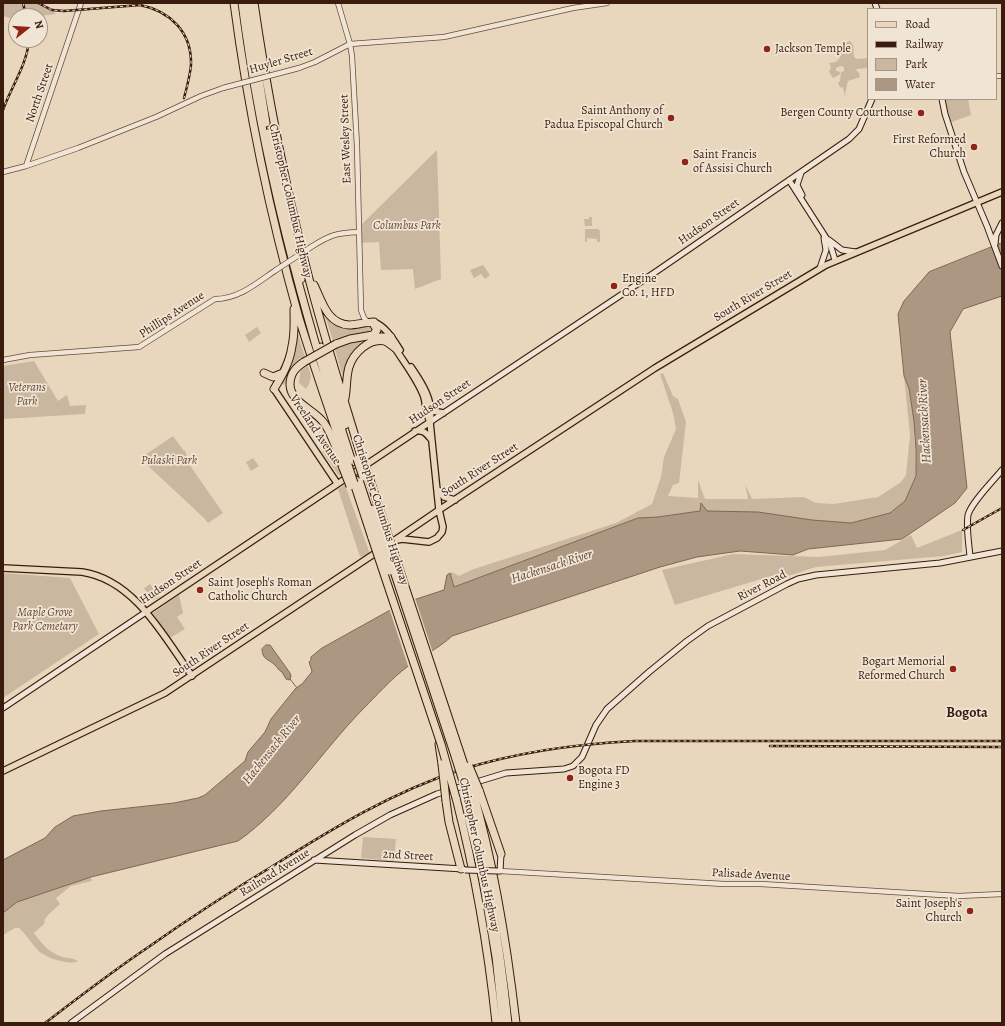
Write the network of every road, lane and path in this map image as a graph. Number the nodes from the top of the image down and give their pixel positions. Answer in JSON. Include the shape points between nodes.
{"nodes":[{"id":1,"x":81,"y":3,"type":"edge"},
{"id":2,"x":234,"y":3,"type":"edge"},
{"id":3,"x":242,"y":3,"type":"edge"},
{"id":4,"x":246,"y":3,"type":"edge"},
{"id":5,"x":254,"y":3,"type":"edge"},
{"id":6,"x":338,"y":3,"type":"edge"},
{"id":7,"x":607,"y":3,"type":"edge"},
{"id":8,"x":350,"y":44,"type":"junction"},
{"id":9,"x":872,"y":100,"type":"edge"},
{"id":10,"x":942,"y":100,"type":"edge"},
{"id":11,"x":26,"y":166,"type":"junction"},
{"id":12,"x":802,"y":171,"type":"junction"},
{"id":13,"x":3,"y":172,"type":"edge"},
{"id":14,"x":789,"y":180,"type":"junction"},
{"id":15,"x":1002,"y":192,"type":"edge"},
{"id":16,"x":977,"y":202,"type":"junction"},
{"id":17,"x":806,"y":207,"type":"junction"},
{"id":18,"x":1001,"y":224,"type":"edge"},
{"id":19,"x":987,"y":226,"type":"junction"},
{"id":20,"x":358,"y":232,"type":"junction"},
{"id":21,"x":823,"y":233,"type":"junction"},
{"id":22,"x":995,"y":245,"type":"junction"},
{"id":23,"x":856,"y":252,"type":"junction"},
{"id":24,"x":835,"y":260,"type":"junction"},
{"id":25,"x":1002,"y":266,"type":"edge"},
{"id":26,"x":306,"y":268,"type":"junction"},
{"id":27,"x":820,"y":268,"type":"junction"},
{"id":28,"x":295,"y":300,"type":"junction"},
{"id":29,"x":362,"y":312,"type":"junction"},
{"id":30,"x":371,"y":323,"type":"junction"},
{"id":31,"x":354,"y":324,"type":"junction"},
{"id":32,"x":389,"y":336,"type":"junction"},
{"id":33,"x":367,"y":337,"type":"junction"},
{"id":34,"x":395,"y":348,"type":"junction"},
{"id":35,"x":3,"y":360,"type":"edge"},
{"id":36,"x":264,"y":373,"type":"dead end"},
{"id":37,"x":283,"y":373,"type":"junction"},
{"id":38,"x":274,"y":390,"type":"joint"},
{"id":39,"x":345,"y":403,"type":"junction"},
{"id":40,"x":430,"y":406,"type":"junction"},
{"id":41,"x":443,"y":413,"type":"junction"},
{"id":42,"x":430,"y":422,"type":"junction"},
{"id":43,"x":415,"y":432,"type":"junction"},
{"id":44,"x":432,"y":440,"type":"junction"},
{"id":45,"x":352,"y":462,"type":"junction"},
{"id":46,"x":1002,"y":470,"type":"edge"},
{"id":47,"x":358,"y":480,"type":"junction"},
{"id":48,"x":337,"y":483,"type":"junction"},
{"id":49,"x":437,"y":488,"type":"junction"},
{"id":50,"x":455,"y":500,"type":"junction"},
{"id":51,"x":439,"y":510,"type":"junction"},
{"id":52,"x":379,"y":533,"type":"junction"},
{"id":53,"x":395,"y":540,"type":"junction"},
{"id":54,"x":1002,"y":551,"type":"edge"},
{"id":55,"x":970,"y":557,"type":"junction"},
{"id":56,"x":3,"y":568,"type":"edge"},
{"id":57,"x":146,"y":612,"type":"junction"},
{"id":58,"x":192,"y":676,"type":"junction"},
{"id":59,"x":3,"y":708,"type":"edge"},
{"id":60,"x":437,"y":732,"type":"junction"},
{"id":61,"x":582,"y":757,"type":"joint"},
{"id":62,"x":3,"y":771,"type":"edge"},
{"id":63,"x":468,"y":794,"type":"junction"},
{"id":64,"x":501,"y":854,"type":"joint"},
{"id":65,"x":314,"y":860,"type":"junction"},
{"id":66,"x":463,"y":869,"type":"junction"},
{"id":67,"x":499,"y":871,"type":"junction"},
{"id":68,"x":1002,"y":894,"type":"edge"},
{"id":69,"x":71,"y":1023,"type":"edge"},
{"id":70,"x":496,"y":1023,"type":"edge"},
{"id":71,"x":503,"y":1023,"type":"edge"},
{"id":72,"x":508,"y":1023,"type":"edge"},
{"id":73,"x":516,"y":1023,"type":"edge"}],
"edges":[{"from":1,"to":11,"type":"street","name":"North Street"},
{"from":2,"to":28,"type":"highway","name":"Christopher Columbus Highway","via":[[262,166]]},
{"from":3,"to":45,"type":"highway","name":"Christopher Columbus Highway","via":[[259,110],[283,225],[309,325]]},
{"from":4,"to":45,"type":"highway","name":"Christopher Columbus Highway","via":[[264,113],[291,238]]},
{"from":5,"to":26,"type":"highway","name":"Christopher Columbus Highway","via":[[272,116]]},
{"from":6,"to":8,"type":"street","name":"East Wesley Street"},
{"from":7,"to":8,"type":"street","name":"Huyler Street","via":[[573,8],[444,37]]},
{"from":8,"to":11,"type":"street","name":"Huyler Street","bridge":true,"via":[[299,68],[223,88],[93,142]]},
{"from":8,"to":20,"type":"street","name":"East Wesley Street","via":[[357,146]]},
{"from":9,"to":12,"type":"main road","name":"Hudson Street","via":[[854,135]]},
{"from":10,"to":16,"type":"main road","via":[[964,172]]},
{"from":11,"to":13,"type":"street","name":"Huyler Street"},
{"from":12,"to":14,"type":"main road","name":"Hudson Street"},
{"from":12,"to":17,"type":"main road","via":[[797,186]]},
{"from":14,"to":17,"type":"main road"},
{"from":14,"to":41,"type":"main road","name":"Hudson Street","via":[[662,268]]},
{"from":15,"to":16,"type":"main road","name":"South River Street"},
{"from":16,"to":19,"type":"main road"},
{"from":16,"to":23,"type":"main road","name":"South River Street"},
{"from":17,"to":21,"type":"main road"},
{"from":18,"to":19,"type":"main road","via":[[994,228]]},
{"from":18,"to":22,"type":"main road"},
{"from":19,"to":22,"type":"main road"},
{"from":20,"to":29,"type":"street","name":"East Wesley Street"},
{"from":20,"to":35,"type":"street","name":"Phillips Avenue","bridge":true,"via":[[341,232],[322,240],[239,294],[215,299],[139,347],[30,355]]},
{"from":21,"to":23,"type":"main road","via":[[842,250]]},
{"from":21,"to":24,"type":"main road"},
{"from":21,"to":27,"type":"main road","via":[[826,250]]},
{"from":22,"to":25,"type":"main road"},
{"from":23,"to":24,"type":"main road","name":"South River Street"},
{"from":24,"to":27,"type":"main road","name":"South River Street"},
{"from":26,"to":31,"type":"highway","via":[[327,313],[336,322]]},
{"from":26,"to":39,"type":"highway","name":"Christopher Columbus Highway"},
{"from":27,"to":50,"type":"main road","name":"South River Street","via":[[655,368]]},
{"from":28,"to":37,"type":"highway","via":[[292,346]]},
{"from":28,"to":45,"type":"highway","name":"Christopher Columbus Highway","via":[[308,344]]},
{"from":29,"to":30,"type":"street"},
{"from":29,"to":31,"type":"highway","via":[[359,321]]},
{"from":30,"to":31,"type":"highway"},
{"from":30,"to":32,"type":"main road","via":[[385,328]]},
{"from":30,"to":33,"type":"highway","via":[[377,328],[376,333]]},
{"from":32,"to":33,"type":"highway"},
{"from":32,"to":34,"type":"street"},
{"from":32,"to":40,"type":"main road","via":[[421,381]]},
{"from":33,"to":45,"type":"highway","bridge":true,"via":[[336,344],[304,362],[292,373],[290,381],[294,397],[324,422],[331,436]]},
{"from":34,"to":39,"type":"highway","via":[[387,342],[377,341],[366,345],[357,353],[349,367]]},
{"from":34,"to":42,"type":"main road","via":[[421,390]]},
{"from":36,"to":37,"type":"highway","via":[[273,377]]},
{"from":37,"to":38,"type":"highway"},
{"from":38,"to":48,"type":"main road","name":"Vreeland Avenue"},
{"from":39,"to":45,"type":"highway","name":"Christopher Columbus Highway"},
{"from":40,"to":41,"type":"main road","via":[[433,410]]},
{"from":40,"to":42,"type":"main road"},
{"from":41,"to":42,"type":"main road","name":"Hudson Street"},
{"from":42,"to":43,"type":"main road","name":"Hudson Street"},
{"from":42,"to":44,"type":"main road"},
{"from":43,"to":44,"type":"main road","via":[[421,431]]},
{"from":43,"to":48,"type":"main road","name":"Hudson Street"},
{"from":44,"to":49,"type":"main road"},
{"from":45,"to":47,"type":"highway","name":"Christopher Columbus Highway","bridge":true},
{"from":45,"to":47,"type":"highway","bridge":true},
{"from":46,"to":55,"type":"main road","via":[[975,502],[968,516]]},
{"from":47,"to":52,"type":"highway","name":"Christopher Columbus Highway"},
{"from":47,"to":52,"type":"highway","name":"Christopher Columbus Highway","via":[[359,500]]},
{"from":48,"to":57,"type":"main road","name":"Hudson Street"},
{"from":49,"to":50,"type":"main road","via":[[444,497]]},
{"from":49,"to":51,"type":"main road"},
{"from":50,"to":51,"type":"main road","name":"South River Street"},
{"from":51,"to":53,"type":"main road","name":"South River Street"},
{"from":51,"to":53,"type":"main road","via":[[443,527],[440,536],[429,542]]},
{"from":52,"to":60,"type":"highway","name":"Christopher Columbus Highway","bridge":true},
{"from":52,"to":63,"type":"highway","name":"Christopher Columbus Highway","bridge":true},
{"from":52,"to":63,"type":"highway","name":"Christopher Columbus Highway","bridge":true,"via":[[452,729]]},
{"from":53,"to":58,"type":"main road","name":"South River Street"},
{"from":54,"to":55,"type":"main road","name":"River Road"},
{"from":55,"to":61,"type":"main road","name":"River Road","via":[[940,563],[816,575],[789,583],[719,619],[687,641],[607,709]]},
{"from":56,"to":57,"type":"main road","via":[[94,574],[118,586]]},
{"from":57,"to":58,"type":"main road"},
{"from":57,"to":59,"type":"main road","name":"Hudson Street"},
{"from":58,"to":62,"type":"main road","name":"South River Street","via":[[148,702]]},
{"from":60,"to":63,"type":"highway","name":"Christopher Columbus Highway","bridge":true},
{"from":60,"to":66,"type":"highway","bridge":true,"via":[[449,822]]},
{"from":61,"to":65,"type":"main road","name":"Railroad Avenue","via":[[573,766],[564,770],[506,773],[437,794],[372,824]]},
{"from":63,"to":64,"type":"highway"},
{"from":63,"to":70,"type":"highway","name":"Christopher Columbus Highway","via":[[471,861]]},
{"from":63,"to":71,"type":"highway","name":"Christopher Columbus Highway","via":[[496,957]]},
{"from":63,"to":72,"type":"highway","name":"Christopher Columbus Highway","via":[[493,909]]},
{"from":63,"to":73,"type":"highway","name":"Christopher Columbus Highway","via":[[488,848],[506,943]]},
{"from":64,"to":67,"type":"main road"},
{"from":65,"to":66,"type":"main road","name":"2nd Street"},
{"from":65,"to":69,"type":"main road","name":"Railroad Avenue","via":[[165,954]]},
{"from":66,"to":67,"type":"main road","name":"2nd Street","bridge":true},
{"from":67,"to":68,"type":"street","name":"Palisade Avenue","via":[[959,896]]}]}
